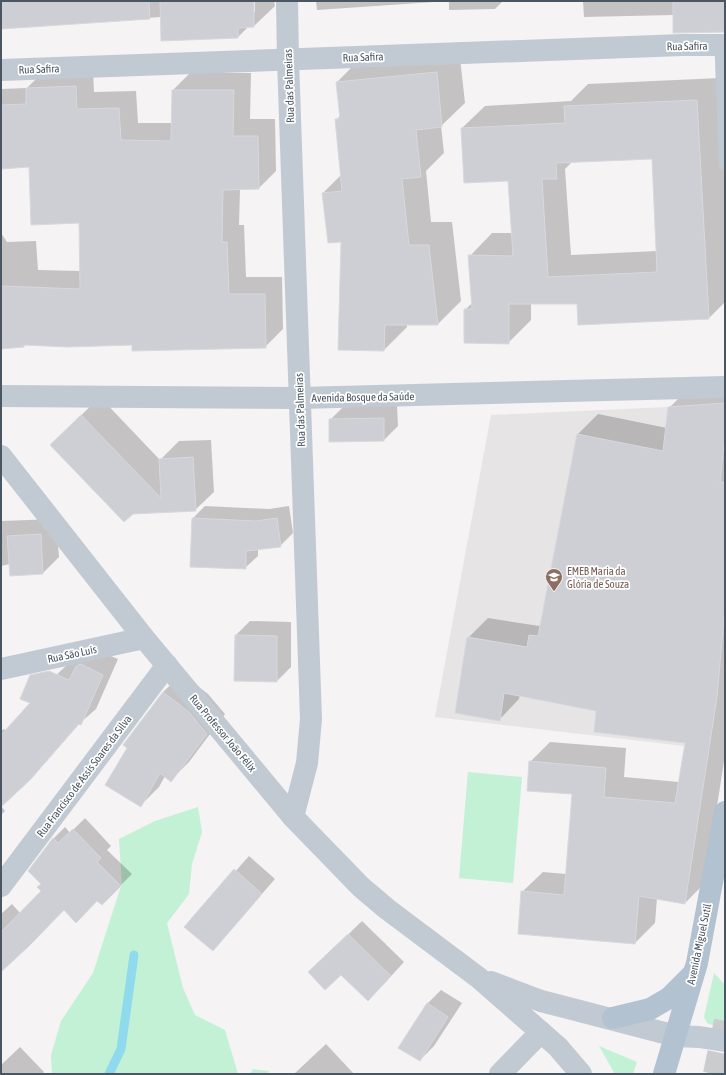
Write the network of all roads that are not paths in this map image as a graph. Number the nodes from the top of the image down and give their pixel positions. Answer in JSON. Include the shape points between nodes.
{"nodes":[{"id":1,"x":287,"y":1,"type":"edge"},
{"id":2,"x":723,"y":45,"type":"edge"},
{"id":3,"x":288,"y":60,"type":"junction"},
{"id":4,"x":1,"y":70,"type":"edge"},
{"id":5,"x":725,"y":164,"type":"edge"},
{"id":6,"x":725,"y":387,"type":"edge"},
{"id":7,"x":1,"y":396,"type":"edge"},
{"id":8,"x":299,"y":398,"type":"junction"},
{"id":9,"x":1,"y":456,"type":"edge"},
{"id":10,"x":144,"y":638,"type":"junction"},
{"id":11,"x":167,"y":665,"type":"junction"},
{"id":12,"x":1,"y":669,"type":"edge"},
{"id":13,"x":725,"y":812,"type":"edge"},
{"id":14,"x":292,"y":817,"type":"junction"},
{"id":15,"x":1,"y":886,"type":"edge"},
{"id":16,"x":694,"y":973,"type":"junction"},
{"id":17,"x":479,"y":978,"type":"junction"},
{"id":18,"x":613,"y":1018,"type":"junction"},
{"id":19,"x":541,"y":1032,"type":"junction"},
{"id":20,"x":676,"y":1036,"type":"junction"},
{"id":21,"x":725,"y":1041,"type":"edge"},
{"id":22,"x":500,"y":1074,"type":"edge"},
{"id":23,"x":581,"y":1074,"type":"edge"},
{"id":24,"x":664,"y":1074,"type":"edge"}],
"edges":[{"from":1,"to":3,"type":"street","name":"Rua das Palmeiras"},
{"from":2,"to":3,"type":"street","name":"Rua Safira"},
{"from":2,"to":5,"type":"lane"},
{"from":3,"to":4,"type":"street","name":"Rua Safira"},
{"from":3,"to":8,"type":"street","name":"Rua das Palmeiras"},
{"from":6,"to":8,"type":"street","name":"Avenida Bosque da Saúde"},
{"from":7,"to":8,"type":"street","name":"Avenida Bosque da Saúde"},
{"from":8,"to":14,"type":"street","name":"Rua das Palmeiras","via":[[311,720],[307,763]]},
{"from":9,"to":10,"type":"street","name":"Rua Professor João Félix"},
{"from":10,"to":11,"type":"street","name":"Rua Professor João Félix"},
{"from":10,"to":12,"type":"street","name":"Rua São Luís"},
{"from":11,"to":14,"type":"street","name":"Rua Professor João Félix"},
{"from":11,"to":15,"type":"street","name":"Rua Francisco de Assis Soares da Silva"},
{"from":13,"to":16,"type":"main road","name":"Avenida Miguel Sutil"},
{"from":14,"to":17,"type":"street","name":"Rua Professor João Félix","via":[[360,887]]},
{"from":16,"to":18,"type":"main road","via":[[668,998],[650,1010]]},
{"from":16,"to":20,"type":"main road","name":"Avenida Miguel Sutil"},
{"from":17,"to":18,"type":"street","via":[[541,1001]]},
{"from":17,"to":19,"type":"street"},
{"from":18,"to":20,"type":"street"},
{"from":19,"to":22,"type":"street"},
{"from":19,"to":23,"type":"street"},
{"from":20,"to":21,"type":"main road"},
{"from":20,"to":24,"type":"main road","name":"Avenida Miguel Sutil"}]}
